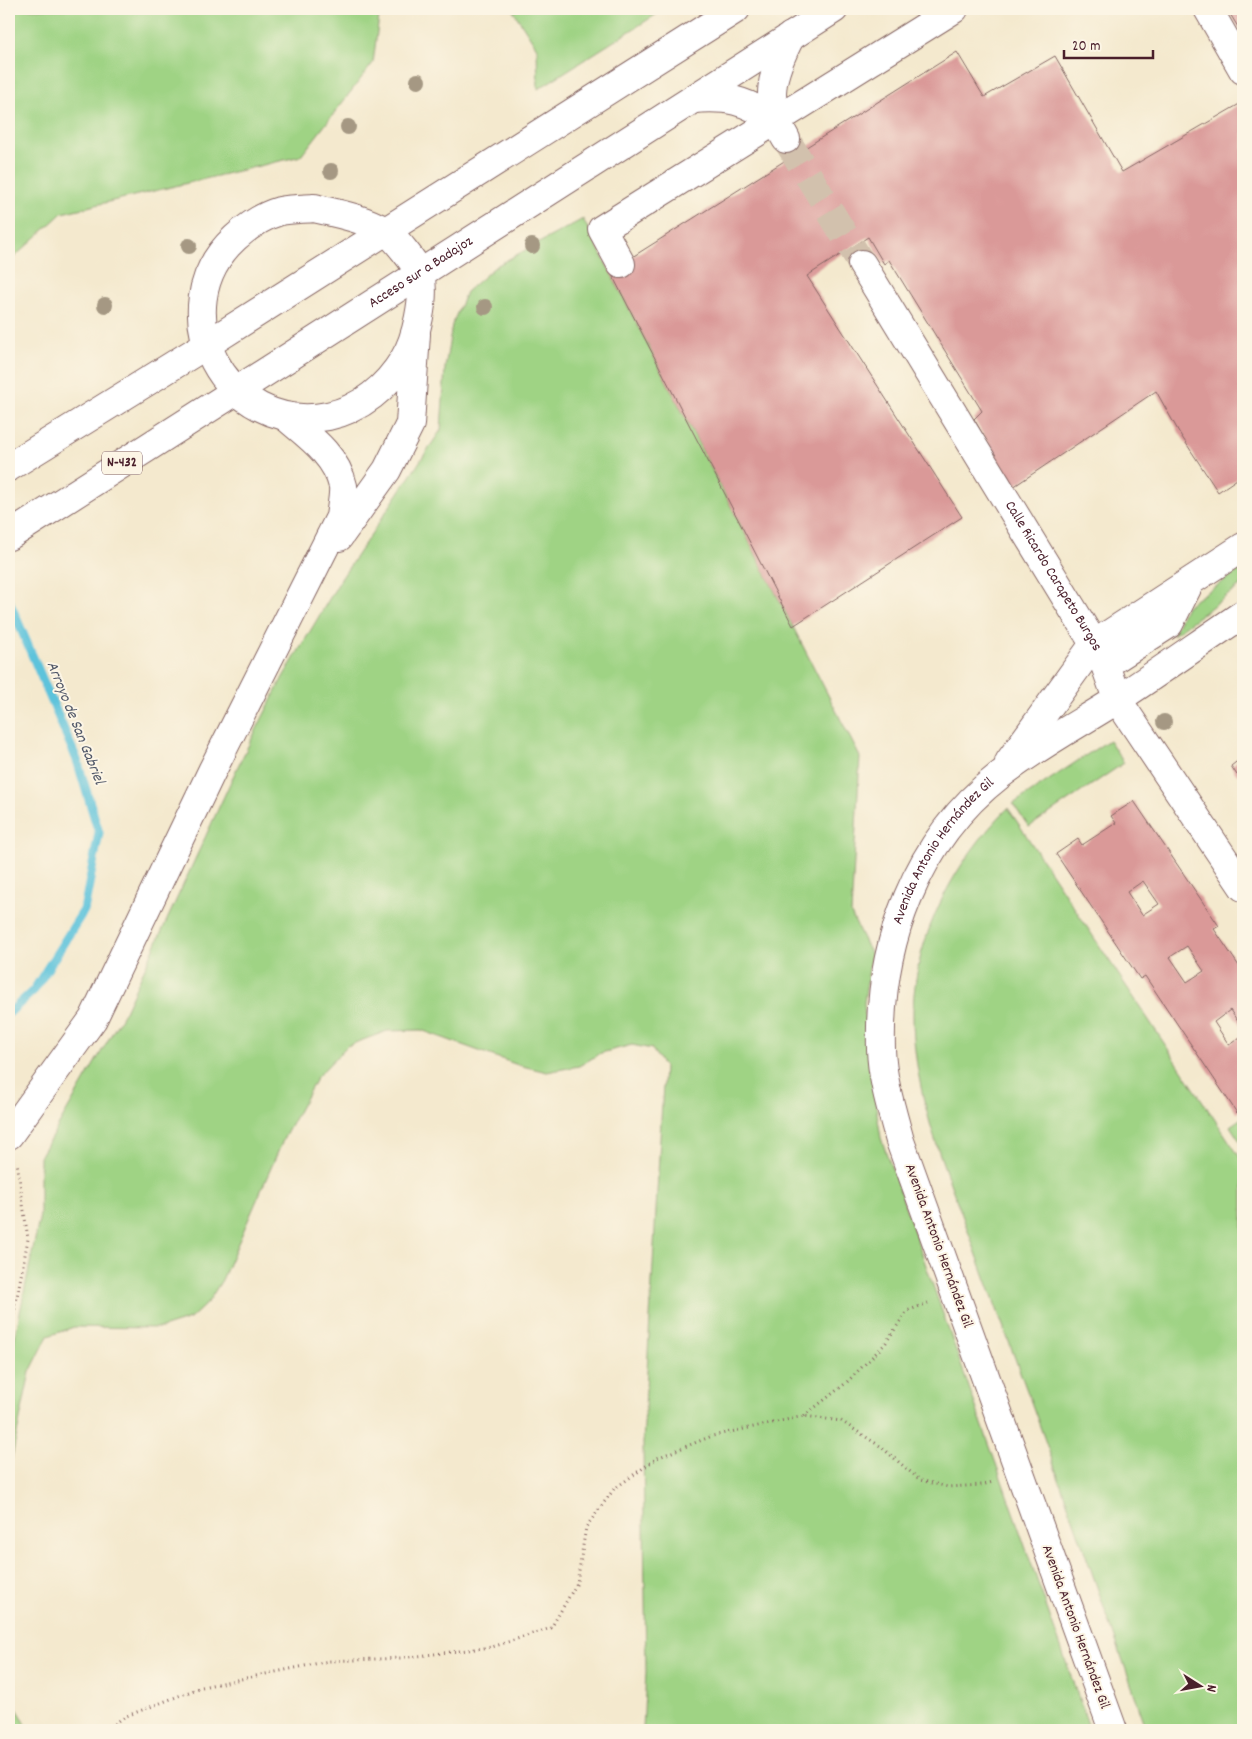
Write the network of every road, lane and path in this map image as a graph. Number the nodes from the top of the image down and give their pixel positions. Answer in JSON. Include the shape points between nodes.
{"nodes":[{"id":1,"x":736,"y":9,"type":"edge"},
{"id":2,"x":834,"y":9,"type":"edge"},
{"id":3,"x":954,"y":9,"type":"edge"},
{"id":4,"x":1208,"y":9,"type":"edge"},
{"id":5,"x":791,"y":36,"type":"junction"},
{"id":6,"x":1243,"y":70,"type":"edge"},
{"id":7,"x":693,"y":99,"type":"junction"},
{"id":8,"x":780,"y":130,"type":"junction"},
{"id":9,"x":386,"y":231,"type":"junction"},
{"id":10,"x":621,"y":264,"type":"dead end"},
{"id":11,"x":862,"y":264,"type":"tunnel mouth"},
{"id":12,"x":420,"y":274,"type":"junction"},
{"id":13,"x":417,"y":326,"type":"junction"},
{"id":14,"x":206,"y":345,"type":"junction"},
{"id":15,"x":235,"y":390,"type":"junction"},
{"id":16,"x":286,"y":417,"type":"junction"},
{"id":17,"x":9,"y":467,"type":"edge"},
{"id":18,"x":9,"y":536,"type":"edge"},
{"id":19,"x":1243,"y":547,"type":"edge"},
{"id":20,"x":311,"y":577,"type":"junction"},
{"id":21,"x":1243,"y":614,"type":"edge"},
{"id":22,"x":1100,"y":655,"type":"junction"},
{"id":23,"x":1117,"y":699,"type":"junction"},
{"id":24,"x":1000,"y":776,"type":"junction"},
{"id":25,"x":1243,"y":887,"type":"edge"},
{"id":26,"x":10,"y":1134,"type":"edge"},
{"id":27,"x":955,"y":1293,"type":"junction"},
{"id":28,"x":9,"y":1339,"type":"edge"},
{"id":29,"x":804,"y":1416,"type":"junction"},
{"id":30,"x":1020,"y":1474,"type":"junction"},
{"id":31,"x":107,"y":1730,"type":"edge"},
{"id":32,"x":1113,"y":1730,"type":"edge"}],
"edges":[{"from":1,"to":9,"type":"main road"},
{"from":2,"to":5,"type":"main road","name":"Acceso sur a Badajoz"},
{"from":3,"to":8,"type":"main road"},
{"from":4,"to":6,"type":"main road"},
{"from":5,"to":7,"type":"main road","name":"Acceso sur a Badajoz"},
{"from":5,"to":8,"type":"main road","via":[[780,56],[774,78],[772,99]]},
{"from":7,"to":8,"type":"main road","via":[[715,97],[756,107]]},
{"from":7,"to":12,"type":"main road","name":"Acceso sur a Badajoz"},
{"from":8,"to":10,"type":"main road","via":[[602,229]]},
{"from":9,"to":12,"type":"main road"},
{"from":9,"to":14,"type":"main road"},
{"from":9,"to":14,"type":"main road","via":[[314,208],[280,211],[249,225],[223,249],[207,279],[201,314]]},
{"from":11,"to":22,"type":"main road","name":"Calle Ricardo Carapeto Burgos"},
{"from":12,"to":13,"type":"main road"},
{"from":12,"to":15,"type":"main road","name":"Acceso sur a Badajoz"},
{"from":13,"to":16,"type":"main road","via":[[405,358],[387,384],[365,401],[341,413],[314,418]]},
{"from":13,"to":20,"type":"main road","via":[[410,424],[387,470]]},
{"from":14,"to":15,"type":"main road","via":[[219,372]]},
{"from":14,"to":17,"type":"main road"},
{"from":15,"to":16,"type":"main road","via":[[260,408]]},
{"from":15,"to":18,"type":"main road","name":"Acceso sur a Badajoz","number":"N-432"},
{"from":16,"to":20,"type":"main road","via":[[322,449],[343,486],[340,517]]},
{"from":19,"to":22,"type":"main road","name":"Avenida Antonio Hernández Gil","via":[[1189,583]]},
{"from":20,"to":26,"type":"main road","via":[[212,771],[92,1019]]},
{"from":21,"to":23,"type":"main road","name":"Avenida Antonio Hernández Gil"},
{"from":22,"to":23,"type":"main road","name":"Calle Ricardo Carapeto Burgos"},
{"from":22,"to":24,"type":"main road","name":"Avenida Antonio Hernández Gil"},
{"from":23,"to":24,"type":"main road","name":"Avenida Antonio Hernández Gil"},
{"from":23,"to":25,"type":"main road","name":"Calle Ricardo Carapeto Burgos"},
{"from":24,"to":27,"type":"main road","name":"Avenida Antonio Hernández Gil","via":[[958,816],[923,863],[901,912],[887,959],[882,1002],[881,1050],[891,1106],[900,1141]]},
{"from":26,"to":28,"type":"path","via":[[28,1239]]},
{"from":27,"to":29,"type":"path","via":[[907,1311],[884,1344],[846,1383]]},
{"from":27,"to":30,"type":"main road","name":"Avenida Antonio Hernández Gil"},
{"from":29,"to":30,"type":"path","via":[[841,1421],[880,1446],[920,1480],[948,1487],[974,1486]]},
{"from":29,"to":31,"type":"path","via":[[712,1436],[657,1458],[614,1489],[586,1527],[577,1583],[551,1628],[492,1647],[401,1658],[329,1661],[202,1687],[124,1717]]},
{"from":30,"to":32,"type":"main road","name":"Avenida Antonio Hernández Gil"}]}
